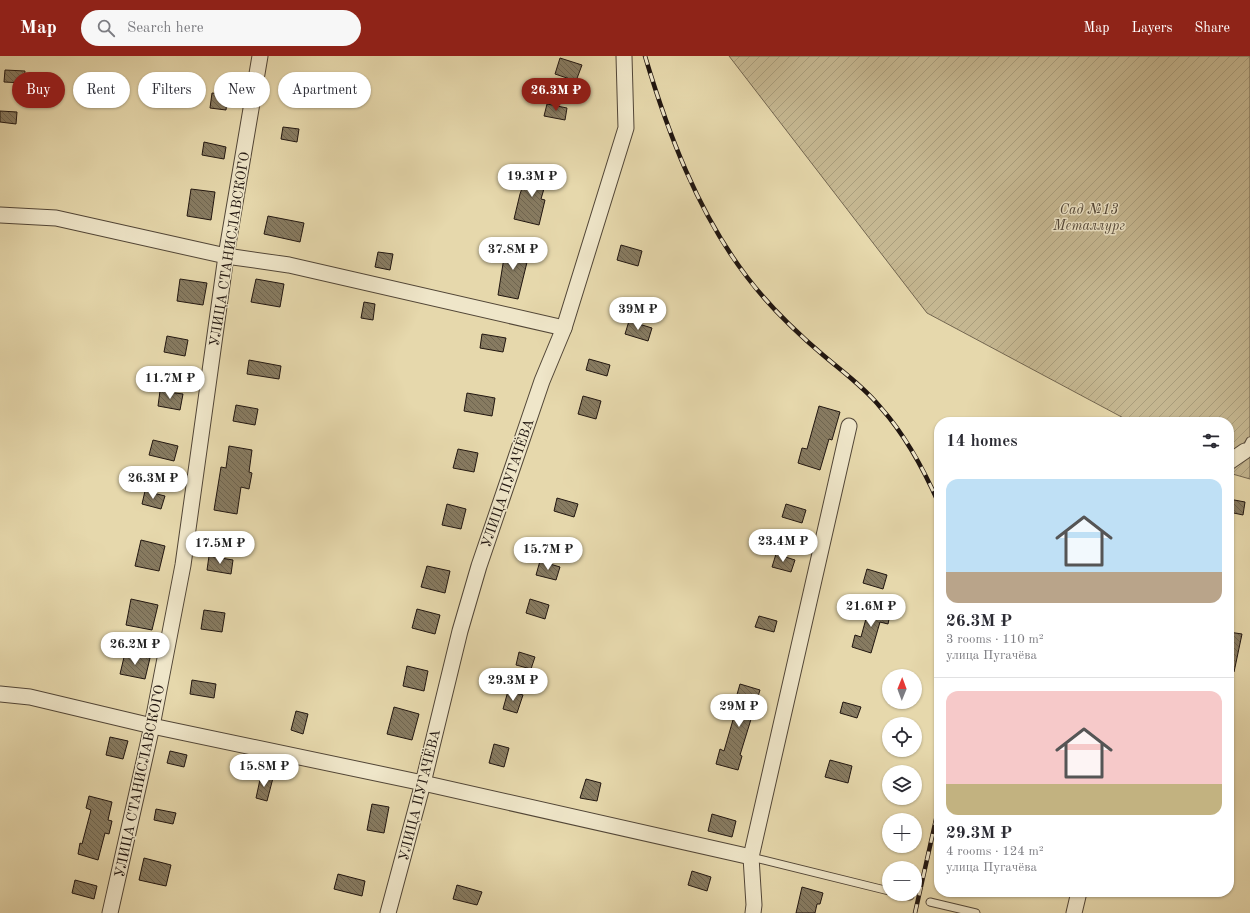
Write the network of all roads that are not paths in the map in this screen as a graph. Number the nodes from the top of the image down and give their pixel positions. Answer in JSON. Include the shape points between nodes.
{"nodes":[{"id":1,"x":260,"y":56,"type":"edge"},
{"id":2,"x":624,"y":56,"type":"edge"},
{"id":3,"x":0,"y":215,"type":"edge"},
{"id":4,"x":226,"y":256,"type":"junction"},
{"id":5,"x":564,"y":328,"type":"junction"},
{"id":6,"x":849,"y":426,"type":"dead end"},
{"id":7,"x":1248,"y":448,"type":"edge"},
{"id":8,"x":1234,"y":458,"type":"edge"},
{"id":9,"x":0,"y":694,"type":"edge"},
{"id":10,"x":152,"y":726,"type":"junction"},
{"id":11,"x":423,"y":783,"type":"junction"},
{"id":12,"x":751,"y":857,"type":"junction"},
{"id":13,"x":882,"y":889,"type":"edge"},
{"id":14,"x":1078,"y":897,"type":"edge"},
{"id":15,"x":930,"y":902,"type":"dead end"},
{"id":16,"x":110,"y":913,"type":"edge"},
{"id":17,"x":388,"y":913,"type":"edge"},
{"id":18,"x":753,"y":913,"type":"edge"},
{"id":19,"x":976,"y":913,"type":"edge"},
{"id":20,"x":1074,"y":913,"type":"edge"}],
"edges":[{"from":1,"to":4,"type":"street","name":"УЛИЦА СТАНИСЛАВСКОГО"},
{"from":2,"to":5,"type":"street","name":"УЛИЦА ПУГАЧЁВА","via":[[626,128]]},
{"from":3,"to":4,"type":"street","via":[[56,218]]},
{"from":4,"to":5,"type":"street","via":[[289,265]]},
{"from":4,"to":10,"type":"street","name":"УЛИЦА СТАНИСЛАВСКОГО","via":[[183,565]]},
{"from":5,"to":11,"type":"street","name":"УЛИЦА ПУГАЧЁВА","via":[[542,381],[479,566],[460,631]]},
{"from":6,"to":12,"type":"street"},
{"from":7,"to":8,"type":"street"},
{"from":9,"to":10,"type":"street","via":[[30,697]]},
{"from":10,"to":11,"type":"street"},
{"from":10,"to":16,"type":"street","name":"УЛИЦА СТАНИСЛАВСКОГО"},
{"from":11,"to":12,"type":"street"},
{"from":11,"to":17,"type":"street","name":"УЛИЦА ПУГАЧЁВА"},
{"from":12,"to":13,"type":"lane"},
{"from":12,"to":18,"type":"street"},
{"from":14,"to":20,"type":"street"},
{"from":15,"to":19,"type":"lane"}]}
